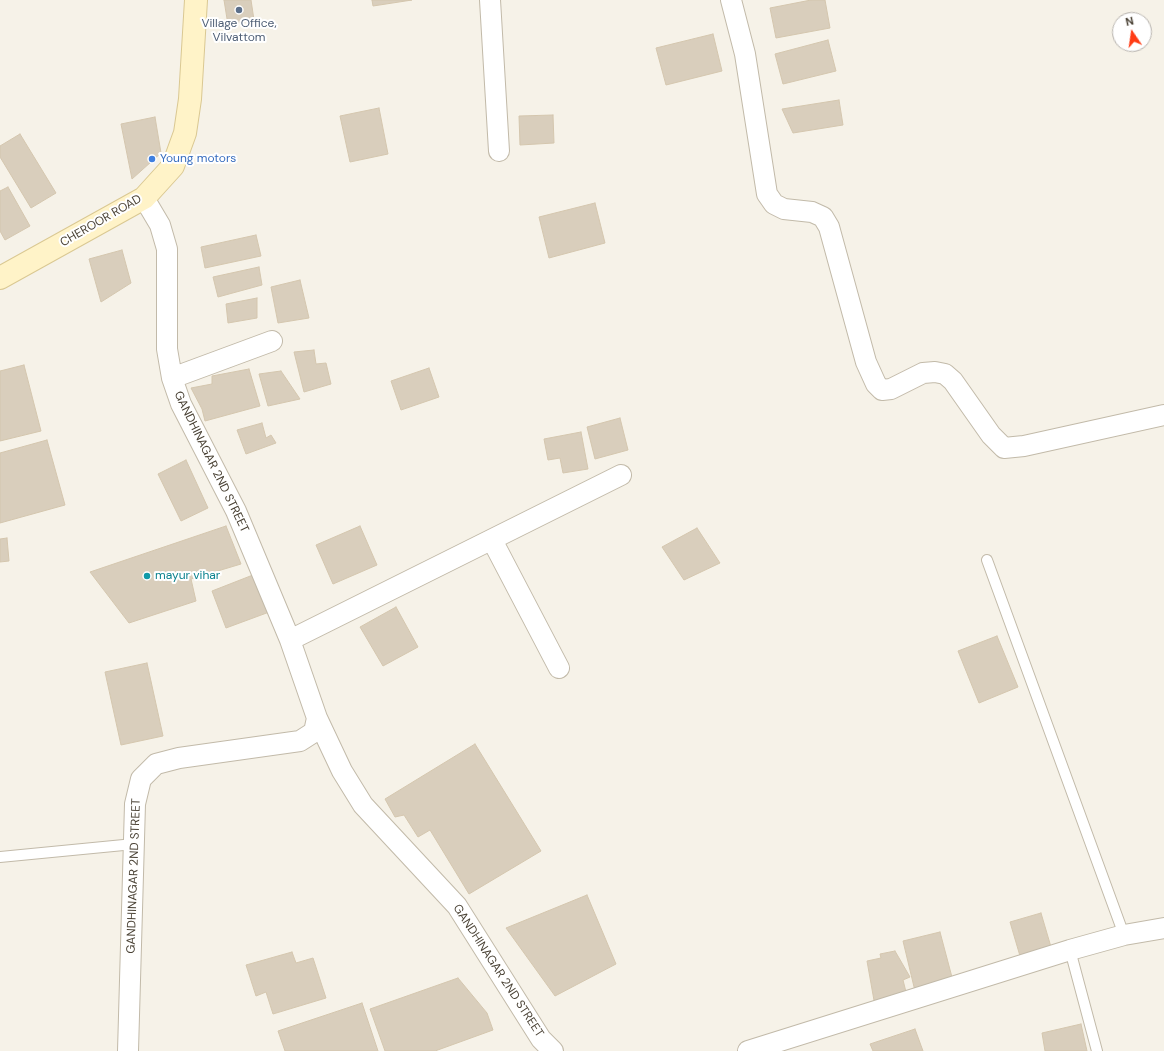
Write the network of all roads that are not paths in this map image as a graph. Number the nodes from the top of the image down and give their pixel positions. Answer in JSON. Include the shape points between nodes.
{"nodes":[{"id":1,"x":196,"y":0,"type":"edge"},
{"id":2,"x":490,"y":0,"type":"edge"},
{"id":3,"x":731,"y":0,"type":"edge"},
{"id":4,"x":499,"y":151,"type":"dead end"},
{"id":5,"x":144,"y":198,"type":"junction"},
{"id":6,"x":0,"y":278,"type":"edge"},
{"id":7,"x":272,"y":341,"type":"dead end"},
{"id":8,"x":172,"y":378,"type":"junction"},
{"id":9,"x":1164,"y":415,"type":"edge"},
{"id":10,"x":621,"y":475,"type":"dead end"},
{"id":11,"x":492,"y":540,"type":"junction"},
{"id":12,"x":987,"y":560,"type":"dead end"},
{"id":13,"x":290,"y":640,"type":"junction"},
{"id":14,"x":559,"y":668,"type":"dead end"},
{"id":15,"x":317,"y":718,"type":"junction"},
{"id":16,"x":134,"y":844,"type":"junction"},
{"id":17,"x":0,"y":857,"type":"edge"},
{"id":18,"x":1164,"y":928,"type":"edge"},
{"id":19,"x":1124,"y":935,"type":"junction"},
{"id":20,"x":1070,"y":950,"type":"junction"},
{"id":21,"x":128,"y":1051,"type":"edge"},
{"id":22,"x":553,"y":1051,"type":"edge"},
{"id":23,"x":748,"y":1051,"type":"edge"},
{"id":24,"x":1097,"y":1051,"type":"edge"}],
"edges":[{"from":1,"to":5,"type":"main road","name":"CHEROOR ROAD","via":[[190,99],[185,133],[173,166]]},
{"from":2,"to":4,"type":"street"},
{"from":3,"to":9,"type":"street","via":[[745,54],[767,194],[774,204],[784,209],[812,212],[822,217],[829,227],[866,362],[876,384],[882,390],[891,389],[923,373],[945,374],[953,381],[990,435],[1004,448],[1024,446]]},
{"from":5,"to":6,"type":"main road","name":"CHEROOR ROAD"},
{"from":5,"to":8,"type":"street","name":"GANDHINAGAR 2ND STREET","via":[[160,225],[167,250],[167,349]]},
{"from":7,"to":8,"type":"street"},
{"from":8,"to":13,"type":"street","name":"GANDHINAGAR 2ND STREET","via":[[181,404],[236,511]]},
{"from":10,"to":11,"type":"street"},
{"from":11,"to":13,"type":"street"},
{"from":11,"to":14,"type":"street"},
{"from":12,"to":19,"type":"lane"},
{"from":13,"to":15,"type":"street","name":"GANDHINAGAR 2ND STREET"},
{"from":15,"to":16,"type":"street","name":"GANDHINAGAR 2ND STREET","via":[[314,732],[300,741],[178,758],[156,764],[141,779],[135,804]]},
{"from":15,"to":22,"type":"street","name":"GANDHINAGAR 2ND STREET","via":[[342,771],[363,806],[458,906],[541,1039]]},
{"from":16,"to":17,"type":"lane"},
{"from":16,"to":21,"type":"street","name":"GANDHINAGAR 2ND STREET"},
{"from":18,"to":19,"type":"street"},
{"from":19,"to":20,"type":"street"},
{"from":20,"to":23,"type":"street"},
{"from":20,"to":24,"type":"lane"}]}
